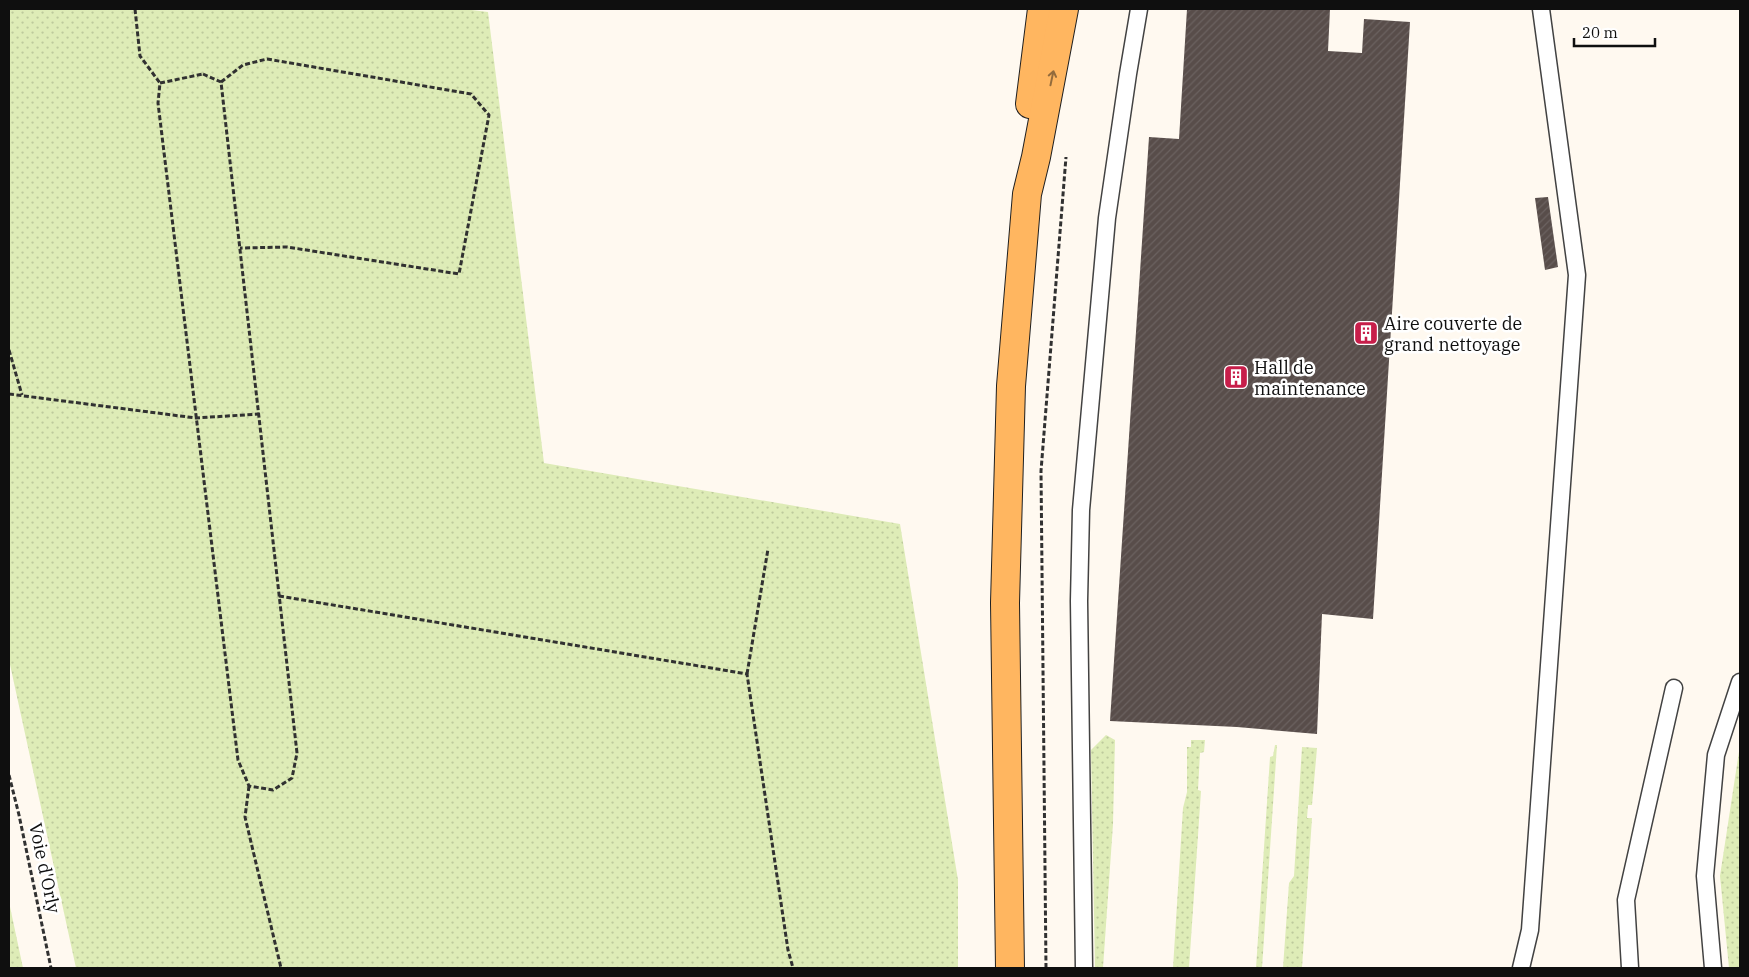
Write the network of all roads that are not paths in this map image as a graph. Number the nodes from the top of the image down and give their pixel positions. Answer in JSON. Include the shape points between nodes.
{"nodes":[{"id":1,"x":1042,"y":9,"type":"edge"},
{"id":2,"x":1064,"y":9,"type":"edge"},
{"id":3,"x":1139,"y":9,"type":"edge"},
{"id":4,"x":1541,"y":9,"type":"edge"},
{"id":5,"x":1027,"y":194,"type":"junction"},
{"id":6,"x":1740,"y":682,"type":"edge"},
{"id":7,"x":1674,"y":688,"type":"dead end"},
{"id":8,"x":1010,"y":968,"type":"edge"},
{"id":9,"x":1084,"y":968,"type":"edge"},
{"id":10,"x":1521,"y":968,"type":"edge"},
{"id":11,"x":1630,"y":968,"type":"edge"},
{"id":12,"x":1713,"y":968,"type":"edge"}],
"edges":[{"from":1,"to":5,"type":"main road","via":[[1022,168]]},
{"from":5,"to":2,"type":"main road","one_way":true},
{"from":3,"to":9,"type":"lane","via":[[1107,218],[1081,510],[1079,601]]},
{"from":4,"to":10,"type":"lane","via":[[1577,275],[1530,930]]},
{"from":5,"to":8,"type":"main road","via":[[1011,386],[1005,603]]},
{"from":6,"to":12,"type":"lane","via":[[1716,754],[1706,857]]},
{"from":7,"to":11,"type":"lane","via":[[1626,900]]}]}
